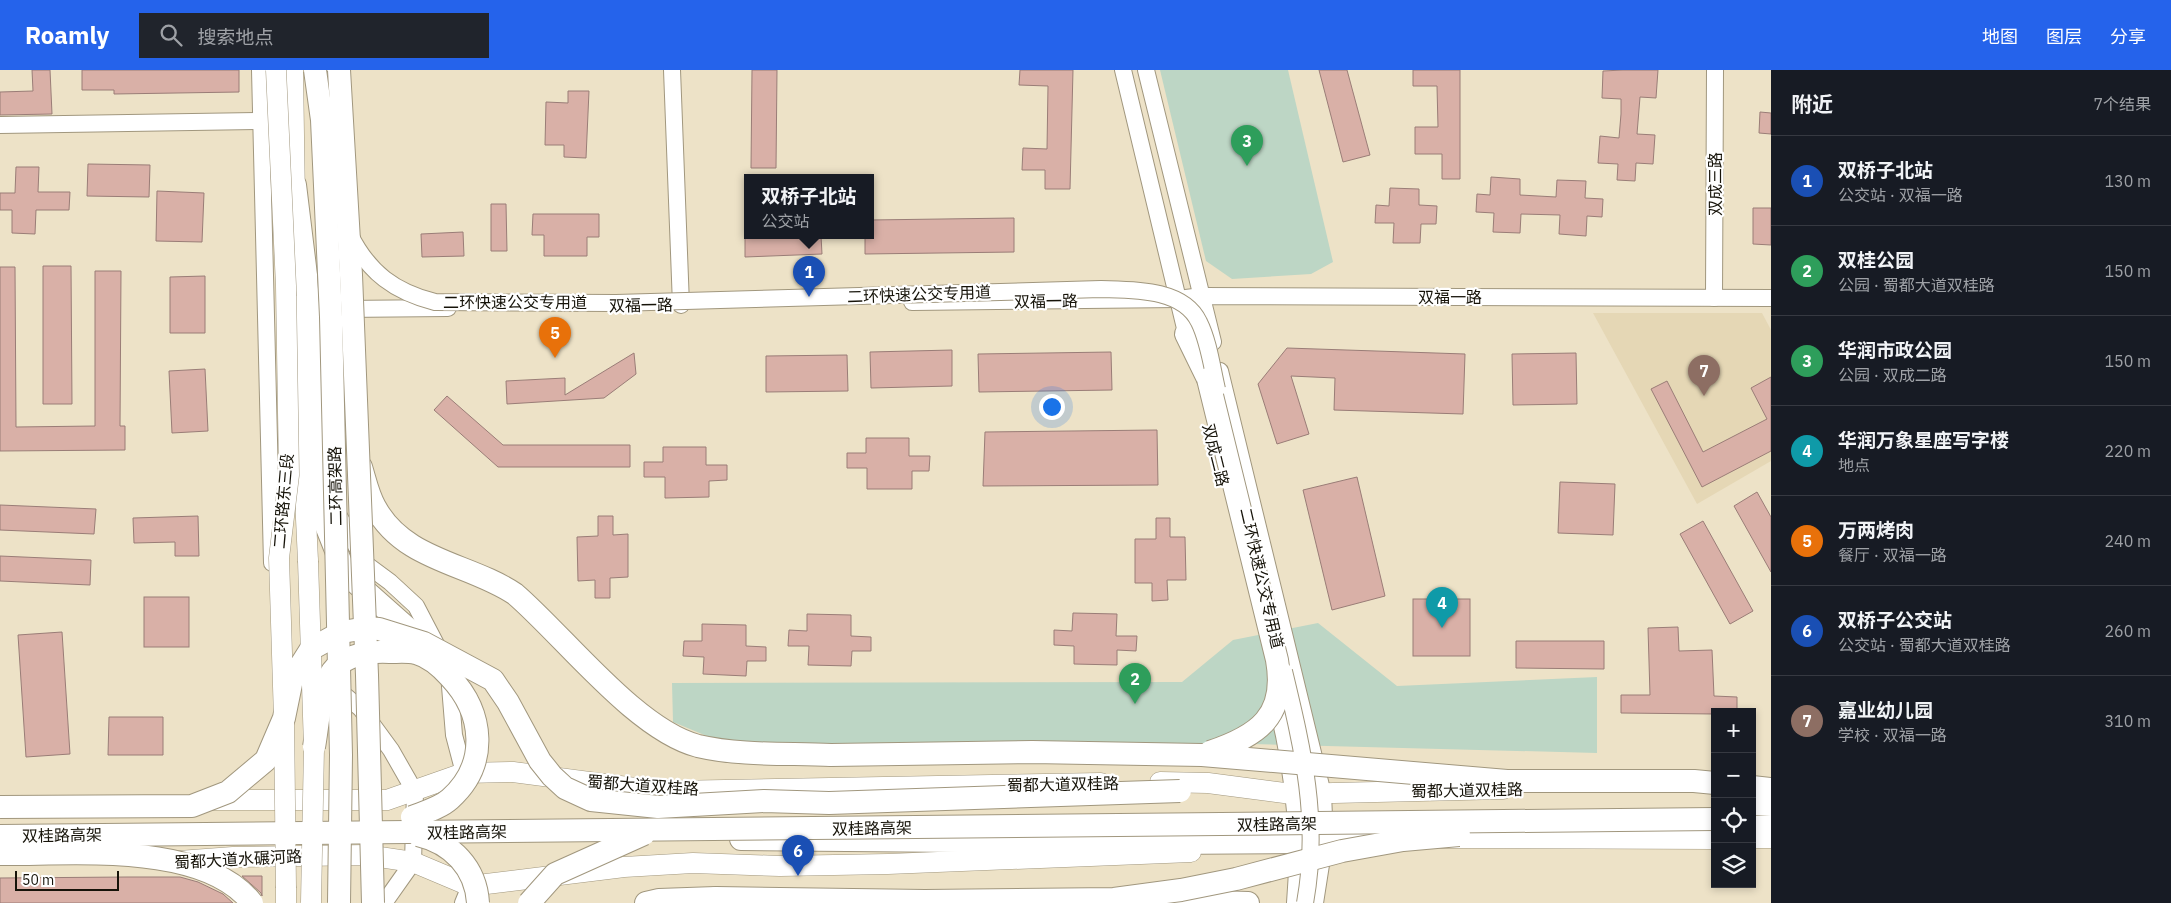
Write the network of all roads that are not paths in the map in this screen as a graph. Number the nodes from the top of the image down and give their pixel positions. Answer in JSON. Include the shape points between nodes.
{"nodes":[{"id":1,"x":260,"y":70,"type":"edge"},
{"id":2,"x":276,"y":70,"type":"edge"},
{"id":3,"x":293,"y":70,"type":"edge"},
{"id":4,"x":315,"y":70,"type":"edge"},
{"id":5,"x":319,"y":70,"type":"edge"},
{"id":6,"x":327,"y":70,"type":"edge"},
{"id":7,"x":339,"y":70,"type":"edge"},
{"id":8,"x":672,"y":70,"type":"edge"},
{"id":9,"x":1124,"y":70,"type":"edge"},
{"id":10,"x":1146,"y":70,"type":"edge"},
{"id":11,"x":1715,"y":70,"type":"edge"},
{"id":12,"x":263,"y":121,"type":"junction"},
{"id":13,"x":0,"y":125,"type":"edge"},
{"id":14,"x":295,"y":185,"type":"junction"},
{"id":15,"x":1202,"y":296,"type":"junction"},
{"id":16,"x":1714,"y":298,"type":"junction"},
{"id":17,"x":1771,"y":298,"type":"edge"},
{"id":18,"x":1178,"y":299,"type":"junction"},
{"id":19,"x":681,"y":305,"type":"junction"},
{"id":20,"x":320,"y":309,"type":"junction"},
{"id":21,"x":1186,"y":334,"type":"junction"},
{"id":22,"x":358,"y":459,"type":"junction"},
{"id":23,"x":424,"y":644,"type":"junction"},
{"id":24,"x":284,"y":718,"type":"junction"},
{"id":25,"x":314,"y":747,"type":"junction"},
{"id":26,"x":1202,"y":755,"type":"junction"},
{"id":27,"x":464,"y":773,"type":"junction"},
{"id":28,"x":1771,"y":782,"type":"edge"},
{"id":29,"x":1711,"y":783,"type":"edge"},
{"id":30,"x":1711,"y":783,"type":"edge"},
{"id":31,"x":1756,"y":784,"type":"edge"},
{"id":32,"x":619,"y":786,"type":"junction"},
{"id":33,"x":1756,"y":786,"type":"edge"},
{"id":34,"x":1771,"y":789,"type":"edge"},
{"id":35,"x":1180,"y":791,"type":"joint"},
{"id":36,"x":415,"y":792,"type":"junction"},
{"id":37,"x":1292,"y":794,"type":"junction"},
{"id":38,"x":1323,"y":794,"type":"junction"},
{"id":39,"x":0,"y":798,"type":"edge"},
{"id":40,"x":591,"y":800,"type":"junction"},
{"id":41,"x":764,"y":801,"type":"junction"},
{"id":42,"x":1756,"y":804,"type":"edge"},
{"id":43,"x":1771,"y":804,"type":"edge"},
{"id":44,"x":1711,"y":805,"type":"edge"},
{"id":45,"x":0,"y":807,"type":"edge"},
{"id":46,"x":1711,"y":819,"type":"edge"},
{"id":47,"x":1756,"y":819,"type":"edge"},
{"id":48,"x":1771,"y":819,"type":"edge"},
{"id":49,"x":654,"y":820,"type":"junction"},
{"id":50,"x":0,"y":821,"type":"edge"},
{"id":51,"x":409,"y":825,"type":"junction"},
{"id":52,"x":1771,"y":826,"type":"edge"},
{"id":53,"x":1756,"y":827,"type":"edge"},
{"id":54,"x":1711,"y":829,"type":"edge"},
{"id":55,"x":0,"y":836,"type":"edge"},
{"id":56,"x":1756,"y":838,"type":"edge"},
{"id":57,"x":1771,"y":838,"type":"edge"},
{"id":58,"x":1325,"y":839,"type":"junction"},
{"id":59,"x":1711,"y":839,"type":"edge"},
{"id":60,"x":1296,"y":842,"type":"junction"},
{"id":61,"x":0,"y":854,"type":"edge"},
{"id":62,"x":413,"y":862,"type":"junction"},
{"id":63,"x":0,"y":863,"type":"edge"},
{"id":64,"x":617,"y":868,"type":"junction"},
{"id":65,"x":1298,"y":877,"type":"junction"},
{"id":66,"x":470,"y":897,"type":"edge"},
{"id":67,"x":1114,"y":899,"type":"junction"},
{"id":68,"x":252,"y":903,"type":"edge"},
{"id":69,"x":286,"y":903,"type":"edge"},
{"id":70,"x":311,"y":903,"type":"edge"},
{"id":71,"x":338,"y":903,"type":"edge"},
{"id":72,"x":373,"y":903,"type":"edge"},
{"id":73,"x":384,"y":903,"type":"edge"},
{"id":74,"x":529,"y":903,"type":"edge"},
{"id":75,"x":646,"y":903,"type":"edge"},
{"id":76,"x":1248,"y":903,"type":"edge"},
{"id":77,"x":1287,"y":903,"type":"edge"},
{"id":78,"x":1295,"y":903,"type":"edge"},
{"id":79,"x":1305,"y":903,"type":"edge"},
{"id":80,"x":1315,"y":903,"type":"edge"}],
"edges":[{"from":1,"to":12,"type":"street"},
{"from":2,"to":24,"type":"main road","name":"二环路东三段","bridge":true,"via":[[286,286],[289,475],[279,558]]},
{"from":3,"to":14,"type":"main road","name":"二环路东三段"},
{"from":4,"to":71,"type":"highway","name":"二环高架路","bridge":true,"via":[[322,120],[331,317],[341,755]]},
{"from":5,"to":20,"type":"street"},
{"from":6,"to":79,"type":"street","name":"二环快速公交专用道","bridge":true,"via":[[334,187],[345,227],[369,266],[411,296],[434,302],[616,303],[1101,289],[1166,296],[1192,310],[1203,329],[1305,755],[1312,844]]},
{"from":7,"to":22,"type":"highway","name":"二环高架路","bridge":true},
{"from":8,"to":19,"type":"street"},
{"from":9,"to":18,"type":"street","name":"双成二路"},
{"from":10,"to":15,"type":"street","name":"双成二路"},
{"from":11,"to":16,"type":"street","name":"双成三路"},
{"from":12,"to":13,"type":"street"},
{"from":12,"to":36,"type":"street","via":[[273,621],[288,646],[361,709],[392,750]]},
{"from":14,"to":23,"type":"highway","bridge":true,"via":[[306,275],[323,518],[345,573]]},
{"from":14,"to":25,"type":"main road","name":"二环路东三段","bridge":true,"via":[[296,318]]},
{"from":15,"to":16,"type":"street","name":"双福一路"},
{"from":15,"to":18,"type":"street","name":"双福一路"},
{"from":15,"to":38,"type":"street","name":"双成二路"},
{"from":16,"to":17,"type":"street","name":"双福一路"},
{"from":18,"to":19,"type":"street","name":"双福一路"},
{"from":18,"to":21,"type":"street","name":"双成二路"},
{"from":19,"to":20,"type":"street","name":"双福一路"},
{"from":20,"to":27,"type":"street","via":[[327,458],[333,505],[367,565],[416,606],[449,671],[454,734]]},
{"from":21,"to":26,"type":"highway","bridge":true,"via":[[1208,379],[1277,660],[1280,687],[1276,701],[1260,727],[1248,738]]},
{"from":21,"to":37,"type":"street","name":"双成二路","via":[[1282,724]]},
{"from":22,"to":26,"type":"highway","bridge":true,"via":[[375,507],[396,536],[434,558],[504,586],[630,704],[669,732],[696,745],[724,751],[831,755],[1032,752]]},
{"from":22,"to":72,"type":"highway","name":"二环高架路","bridge":true},
{"from":23,"to":24,"type":"highway","bridge":true,"via":[[367,628],[342,632],[325,640],[311,649],[292,679]]},
{"from":23,"to":40,"type":"highway","bridge":true,"via":[[492,680],[552,776],[565,788]]},
{"from":24,"to":45,"type":"highway","bridge":true,"via":[[266,760],[252,774],[228,792],[192,806]]},
{"from":24,"to":69,"type":"main road","name":"二环路东三段","bridge":true},
{"from":25,"to":51,"type":"highway","bridge":true,"via":[[327,681],[336,667],[375,651],[416,653],[438,665],[462,689],[474,714],[479,735],[471,770],[450,799]]},
{"from":25,"to":70,"type":"main road","name":"二环路东三段","bridge":true},
{"from":26,"to":30,"type":"highway","bridge":true,"via":[[1507,781]]},
{"from":27,"to":32,"type":"main road","name":"蜀都大道双桂路","via":[[513,772]]},
{"from":27,"to":36,"type":"main road","name":"蜀都大道双桂路"},
{"from":28,"to":31,"type":"main road"},
{"from":29,"to":38,"type":"main road","name":"蜀都大道双桂路"},
{"from":32,"to":37,"type":"main road","name":"蜀都大道双桂路","via":[[672,790],[1159,782],[1208,783]]},
{"from":32,"to":64,"type":"main road"},
{"from":33,"to":34,"type":"highway"},
{"from":35,"to":37,"type":"main road"},
{"from":35,"to":41,"type":"highway","bridge":true,"via":[[828,803]]},
{"from":36,"to":39,"type":"main road","via":[[387,800]]},
{"from":36,"to":62,"type":"street"},
{"from":37,"to":38,"type":"main road","name":"蜀都大道双桂路"},
{"from":37,"to":60,"type":"street","name":"双成二路"},
{"from":38,"to":58,"type":"street","name":"双成二路"},
{"from":40,"to":41,"type":"highway","bridge":true,"via":[[658,807]]},
{"from":40,"to":49,"type":"highway","bridge":true},
{"from":41,"to":49,"type":"highway","bridge":true},
{"from":42,"to":43,"type":"highway"},
{"from":44,"to":49,"type":"highway","name":"双桂路高架"},
{"from":46,"to":49,"type":"highway","name":"双桂路高架","bridge":true},
{"from":47,"to":48,"type":"highway"},
{"from":49,"to":51,"type":"highway","name":"双桂路高架","bridge":true},
{"from":49,"to":60,"type":"highway","bridge":true,"via":[[727,839]]},
{"from":49,"to":74,"type":"highway","bridge":true,"via":[[555,874]]},
{"from":50,"to":51,"type":"highway","name":"双桂路高架","bridge":true},
{"from":51,"to":55,"type":"highway","name":"双桂路高架","bridge":true},
{"from":51,"to":66,"type":"highway","bridge":true,"via":[[456,855],[473,875]]},
{"from":52,"to":53,"type":"highway"},
{"from":54,"to":67,"type":"highway","bridge":true,"via":[[1531,832],[1403,840],[1236,879]]},
{"from":56,"to":57,"type":"main road"},
{"from":58,"to":59,"type":"main road"},
{"from":58,"to":60,"type":"main road"},
{"from":58,"to":80,"type":"street","name":"双成二路"},
{"from":60,"to":64,"type":"main road","via":[[1164,854],[888,864],[780,866],[692,863]]},
{"from":60,"to":65,"type":"street","name":"双成二路"},
{"from":61,"to":68,"type":"highway","bridge":true,"via":[[160,857],[198,867],[228,881]]},
{"from":62,"to":63,"type":"main road","name":"蜀都大道水碾河路","via":[[366,855],[233,857],[154,863]]},
{"from":62,"to":66,"type":"main road","name":"蜀都大道水碾河路"},
{"from":62,"to":73,"type":"street"},
{"from":64,"to":66,"type":"main road"},
{"from":65,"to":77,"type":"street"},
{"from":65,"to":78,"type":"street","name":"双成二路"},
{"from":67,"to":75,"type":"highway","bridge":true,"via":[[716,898]]},
{"from":67,"to":76,"type":"highway","bridge":true}]}
